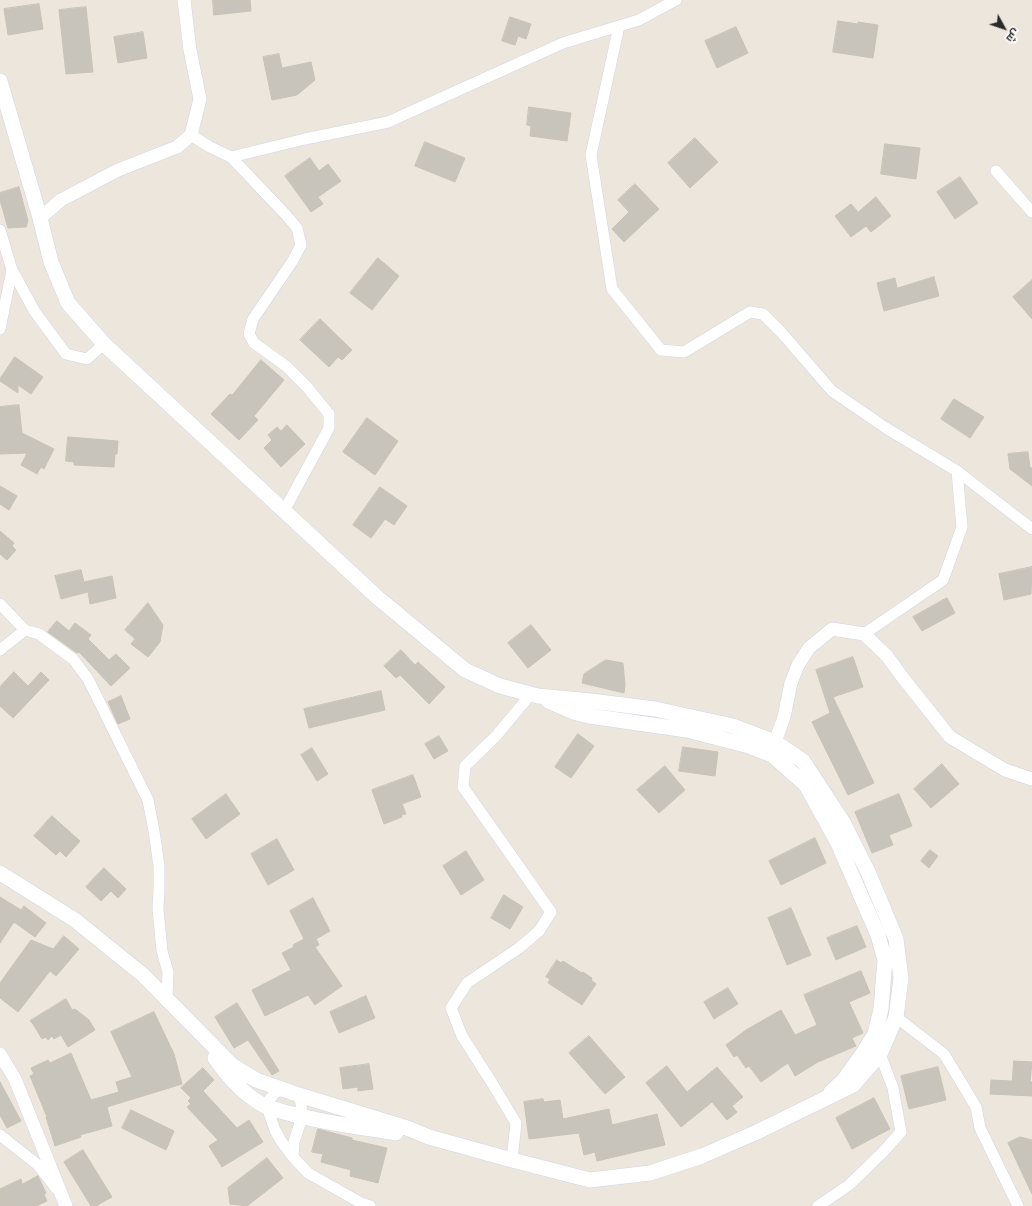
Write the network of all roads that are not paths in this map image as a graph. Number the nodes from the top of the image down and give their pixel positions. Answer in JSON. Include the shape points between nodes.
{"nodes":[{"id":1,"x":184,"y":0,"type":"edge"},
{"id":2,"x":676,"y":0,"type":"edge"},
{"id":3,"x":619,"y":26,"type":"junction"},
{"id":4,"x":0,"y":82,"type":"edge"},
{"id":5,"x":191,"y":135,"type":"junction"},
{"id":6,"x":231,"y":157,"type":"junction"},
{"id":7,"x":996,"y":171,"type":"dead end"},
{"id":8,"x":1032,"y":212,"type":"edge"},
{"id":9,"x":40,"y":218,"type":"junction"},
{"id":10,"x":0,"y":230,"type":"edge"},
{"id":11,"x":12,"y":270,"type":"junction"},
{"id":12,"x":0,"y":328,"type":"edge"},
{"id":13,"x":104,"y":344,"type":"junction"},
{"id":14,"x":958,"y":471,"type":"junction"},
{"id":15,"x":284,"y":511,"type":"junction"},
{"id":16,"x":1032,"y":529,"type":"edge"},
{"id":17,"x":0,"y":604,"type":"edge"},
{"id":18,"x":25,"y":630,"type":"junction"},
{"id":19,"x":864,"y":634,"type":"junction"},
{"id":20,"x":0,"y":650,"type":"edge"},
{"id":21,"x":535,"y":695,"type":"junction"},
{"id":22,"x":774,"y":748,"type":"junction"},
{"id":23,"x":1032,"y":779,"type":"edge"},
{"id":24,"x":0,"y":873,"type":"edge"},
{"id":25,"x":167,"y":999,"type":"junction"},
{"id":26,"x":896,"y":1018,"type":"junction"},
{"id":27,"x":194,"y":1028,"type":"junction"},
{"id":28,"x":0,"y":1054,"type":"edge"},
{"id":29,"x":880,"y":1054,"type":"junction"},
{"id":30,"x":281,"y":1089,"type":"junction"},
{"id":31,"x":299,"y":1095,"type":"junction"},
{"id":32,"x":821,"y":1101,"type":"junction"},
{"id":33,"x":267,"y":1107,"type":"junction"},
{"id":34,"x":302,"y":1117,"type":"junction"},
{"id":35,"x":0,"y":1135,"type":"edge"},
{"id":36,"x":429,"y":1137,"type":"junction"},
{"id":37,"x":293,"y":1157,"type":"junction"},
{"id":38,"x":512,"y":1160,"type":"junction"},
{"id":39,"x":64,"y":1201,"type":"edge"},
{"id":40,"x":370,"y":1206,"type":"edge"},
{"id":41,"x":818,"y":1206,"type":"edge"},
{"id":42,"x":1018,"y":1206,"type":"edge"}],
"edges":[{"from":1,"to":5,"type":"street","via":[[190,50],[200,99]]},
{"from":2,"to":3,"type":"street","via":[[640,20]]},
{"from":3,"to":6,"type":"street","via":[[563,43],[388,122]]},
{"from":3,"to":14,"type":"street","via":[[591,155],[612,289],[661,350],[684,352],[750,312],[763,314],[832,391],[886,428]]},
{"from":4,"to":9,"type":"main road"},
{"from":5,"to":6,"type":"street"},
{"from":5,"to":9,"type":"street","via":[[177,147],[118,170],[62,200]]},
{"from":6,"to":15,"type":"street","via":[[297,228],[301,244],[292,262],[253,319],[250,334],[254,343],[286,366],[329,414],[329,428]]},
{"from":7,"to":8,"type":"street"},
{"from":9,"to":13,"type":"main road","via":[[51,262],[68,303]]},
{"from":10,"to":11,"type":"street"},
{"from":11,"to":12,"type":"street"},
{"from":11,"to":13,"type":"street","via":[[35,312],[66,354],[87,359]]},
{"from":13,"to":15,"type":"main road"},
{"from":14,"to":16,"type":"street"},
{"from":14,"to":19,"type":"street","via":[[962,527],[943,580]]},
{"from":15,"to":21,"type":"main road","via":[[377,598],[465,670],[500,686]]},
{"from":17,"to":18,"type":"street"},
{"from":18,"to":20,"type":"street"},
{"from":18,"to":25,"type":"street","via":[[39,634],[73,659],[88,679],[148,800],[159,866],[158,909],[162,951],[168,972]]},
{"from":19,"to":22,"type":"street","via":[[832,629],[809,648],[798,665],[791,683]]},
{"from":19,"to":23,"type":"street","via":[[887,656],[950,737],[1005,770]]},
{"from":21,"to":22,"type":"main road","via":[[655,709],[733,726]]},
{"from":21,"to":38,"type":"street","via":[[465,766],[463,787],[551,912],[539,932],[467,983],[451,1008],[462,1036],[516,1123]]},
{"from":22,"to":26,"type":"main road","via":[[803,761],[843,822],[868,872],[896,939],[901,978]]},
{"from":22,"to":32,"type":"main road","via":[[806,785],[824,816],[878,936],[885,960],[881,1009],[875,1034],[844,1080]]},
{"from":24,"to":25,"type":"main road","via":[[74,920],[143,975]]},
{"from":25,"to":27,"type":"main road"},
{"from":26,"to":29,"type":"main road"},
{"from":26,"to":42,"type":"street","via":[[944,1054],[976,1107],[980,1128]]},
{"from":27,"to":30,"type":"main road","via":[[233,1066],[256,1080]]},
{"from":27,"to":33,"type":"main road","via":[[228,1076],[246,1093]]},
{"from":28,"to":39,"type":"street","via":[[15,1079]]},
{"from":29,"to":32,"type":"main road","via":[[853,1085]]},
{"from":29,"to":41,"type":"street","via":[[893,1088],[901,1132],[849,1185]]},
{"from":30,"to":31,"type":"main road"},
{"from":30,"to":33,"type":"street","via":[[268,1101]]},
{"from":31,"to":34,"type":"street"},
{"from":31,"to":36,"type":"main road"},
{"from":32,"to":38,"type":"main road","via":[[702,1156],[650,1173],[590,1180]]},
{"from":33,"to":34,"type":"main road"},
{"from":33,"to":37,"type":"street","via":[[275,1130]]},
{"from":34,"to":36,"type":"main road"},
{"from":34,"to":37,"type":"street","via":[[294,1142]]},
{"from":35,"to":39,"type":"street","via":[[38,1165]]},
{"from":36,"to":38,"type":"main road"},
{"from":37,"to":40,"type":"street","via":[[308,1173]]}]}
